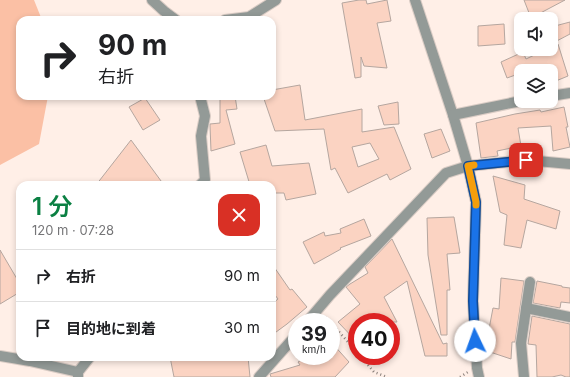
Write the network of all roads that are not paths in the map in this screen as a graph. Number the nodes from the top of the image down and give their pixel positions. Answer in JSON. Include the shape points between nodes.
{"nodes":[{"id":1,"x":152,"y":0,"type":"edge"},
{"id":2,"x":276,"y":0,"type":"edge"},
{"id":3,"x":414,"y":0,"type":"edge"},
{"id":4,"x":166,"y":16,"type":"edge"},
{"id":5,"x":251,"y":16,"type":"edge"},
{"id":6,"x":570,"y":93,"type":"edge"},
{"id":7,"x":558,"y":95,"type":"edge"},
{"id":8,"x":201,"y":100,"type":"edge"},
{"id":9,"x":514,"y":102,"type":"edge"},
{"id":10,"x":453,"y":115,"type":"junction"},
{"id":11,"x":570,"y":164,"type":"edge"},
{"id":12,"x":468,"y":166,"type":"junction"},
{"id":13,"x":204,"y":181,"type":"edge"},
{"id":14,"x":530,"y":282,"type":"dead end"},
{"id":15,"x":526,"y":308,"type":"junction"},
{"id":16,"x":315,"y":313,"type":"edge"},
{"id":17,"x":570,"y":317,"type":"edge"},
{"id":18,"x":288,"y":344,"type":"edge"},
{"id":19,"x":0,"y":356,"type":"edge"},
{"id":20,"x":276,"y":358,"type":"edge"},
{"id":21,"x":16,"y":359,"type":"edge"},
{"id":22,"x":30,"y":361,"type":"edge"},
{"id":23,"x":87,"y":361,"type":"edge"},
{"id":24,"x":273,"y":361,"type":"edge"},
{"id":25,"x":78,"y":374,"type":"edge"},
{"id":26,"x":259,"y":377,"type":"edge"},
{"id":27,"x":479,"y":377,"type":"edge"},
{"id":28,"x":524,"y":377,"type":"edge"}],
"edges":[{"from":1,"to":4,"type":"street"},
{"from":2,"to":5,"type":"street"},
{"from":3,"to":10,"type":"street"},
{"from":6,"to":7,"type":"street"},
{"from":8,"to":13,"type":"street","via":[[206,116],[201,136]]},
{"from":9,"to":10,"type":"street"},
{"from":10,"to":12,"type":"street"},
{"from":11,"to":12,"type":"street","via":[[526,160]]},
{"from":12,"to":16,"type":"street","via":[[446,173]]},
{"from":12,"to":27,"type":"street","via":[[476,202],[473,301]]},
{"from":14,"to":15,"type":"street"},
{"from":15,"to":17,"type":"street"},
{"from":15,"to":28,"type":"street","via":[[521,343]]},
{"from":18,"to":20,"type":"street"},
{"from":19,"to":21,"type":"street"},
{"from":22,"to":25,"type":"street"},
{"from":23,"to":25,"type":"street"},
{"from":24,"to":26,"type":"street"}]}
